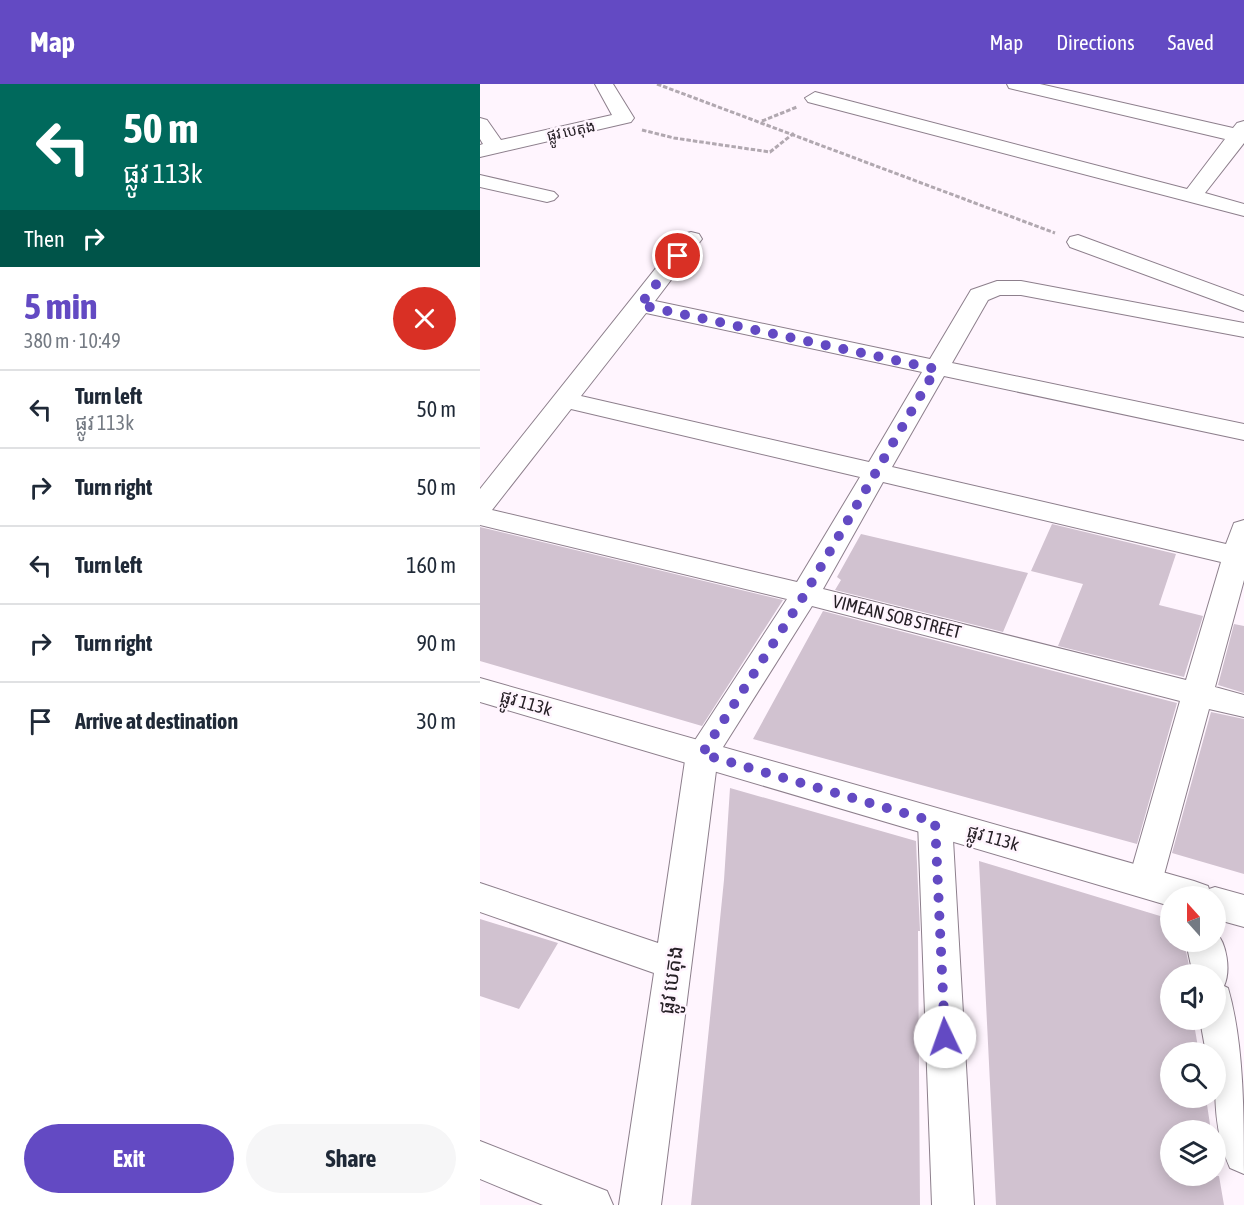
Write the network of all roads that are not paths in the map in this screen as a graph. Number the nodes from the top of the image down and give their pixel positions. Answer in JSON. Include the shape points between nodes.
{"nodes":[{"id":1,"x":604,"y":84,"type":"edge"},
{"id":2,"x":831,"y":84,"type":"edge"},
{"id":3,"x":1016,"y":84,"type":"edge"},
{"id":4,"x":480,"y":124,"type":"edge"},
{"id":5,"x":1242,"y":133,"type":"edge"},
{"id":6,"x":488,"y":149,"type":"edge"},
{"id":7,"x":480,"y":181,"type":"edge"},
{"id":8,"x":547,"y":196,"type":"dead end"},
{"id":9,"x":1191,"y":197,"type":"junction"},
{"id":10,"x":1244,"y":210,"type":"edge"},
{"id":11,"x":691,"y":239,"type":"dead end"},
{"id":12,"x":1078,"y":242,"type":"road end"},
{"id":13,"x":1244,"y":304,"type":"edge"},
{"id":14,"x":640,"y":305,"type":"junction"},
{"id":15,"x":1244,"y":330,"type":"edge"},
{"id":16,"x":936,"y":369,"type":"junction"},
{"id":17,"x":567,"y":400,"type":"junction"},
{"id":18,"x":1244,"y":432,"type":"edge"},
{"id":19,"x":874,"y":470,"type":"junction"},
{"id":20,"x":480,"y":507,"type":"edge"},
{"id":21,"x":480,"y":516,"type":"edge"},
{"id":22,"x":1241,"y":548,"type":"edge"},
{"id":23,"x":805,"y":594,"type":"junction"},
{"id":24,"x":480,"y":690,"type":"edge"},
{"id":25,"x":1196,"y":694,"type":"junction"},
{"id":26,"x":1244,"y":706,"type":"edge"},
{"id":27,"x":702,"y":754,"type":"junction"},
{"id":28,"x":935,"y":822,"type":"junction"},
{"id":29,"x":1145,"y":882,"type":"junction"},
{"id":30,"x":1160,"y":887,"type":"edge"},
{"id":31,"x":480,"y":897,"type":"edge"},
{"id":32,"x":1226,"y":906,"type":"edge"},
{"id":33,"x":1244,"y":911,"type":"edge"},
{"id":34,"x":673,"y":964,"type":"junction"},
{"id":35,"x":1221,"y":1030,"type":"edge"},
{"id":36,"x":1244,"y":1155,"type":"edge"},
{"id":37,"x":480,"y":1160,"type":"edge"},
{"id":38,"x":592,"y":1205,"type":"edge"},
{"id":39,"x":640,"y":1205,"type":"edge"},
{"id":40,"x":952,"y":1205,"type":"edge"}],
"edges":[{"from":1,"to":6,"type":"street","name":"ផ្លូវ បេតុង","via":[[624,118]]},
{"from":2,"to":9,"type":"street","via":[[815,98]]},
{"from":3,"to":5,"type":"street"},
{"from":4,"to":6,"type":"street"},
{"from":5,"to":9,"type":"street"},
{"from":7,"to":8,"type":"street"},
{"from":9,"to":10,"type":"street"},
{"from":11,"to":14,"type":"street"},
{"from":12,"to":13,"type":"street"},
{"from":14,"to":16,"type":"street"},
{"from":14,"to":17,"type":"street"},
{"from":15,"to":16,"type":"street","via":[[1021,288],[997,288],[979,295]]},
{"from":16,"to":18,"type":"street"},
{"from":16,"to":19,"type":"street"},
{"from":17,"to":19,"type":"street"},
{"from":17,"to":20,"type":"street"},
{"from":19,"to":22,"type":"street"},
{"from":19,"to":23,"type":"street"},
{"from":21,"to":23,"type":"street","name":"VIMEAN SOB STREET"},
{"from":22,"to":25,"type":"street"},
{"from":23,"to":25,"type":"street","name":"VIMEAN SOB STREET"},
{"from":23,"to":27,"type":"street"},
{"from":24,"to":27,"type":"street","name":"ផ្លូវ 113k"},
{"from":25,"to":26,"type":"street","name":"VIMEAN SOB STREET"},
{"from":25,"to":29,"type":"street"},
{"from":27,"to":28,"type":"street","name":"ផ្លូវ 113k"},
{"from":27,"to":34,"type":"street","name":"ផ្លូវ បេតុង"},
{"from":28,"to":29,"type":"street","name":"ផ្លូវ 113k"},
{"from":28,"to":40,"type":"street"},
{"from":29,"to":30,"type":"street","name":"ផ្លូវ 113k"},
{"from":31,"to":34,"type":"street"},
{"from":32,"to":33,"type":"street"},
{"from":34,"to":39,"type":"street","name":"ផ្លូវ បេតុង"},
{"from":35,"to":36,"type":"street"},
{"from":37,"to":38,"type":"street"}]}
